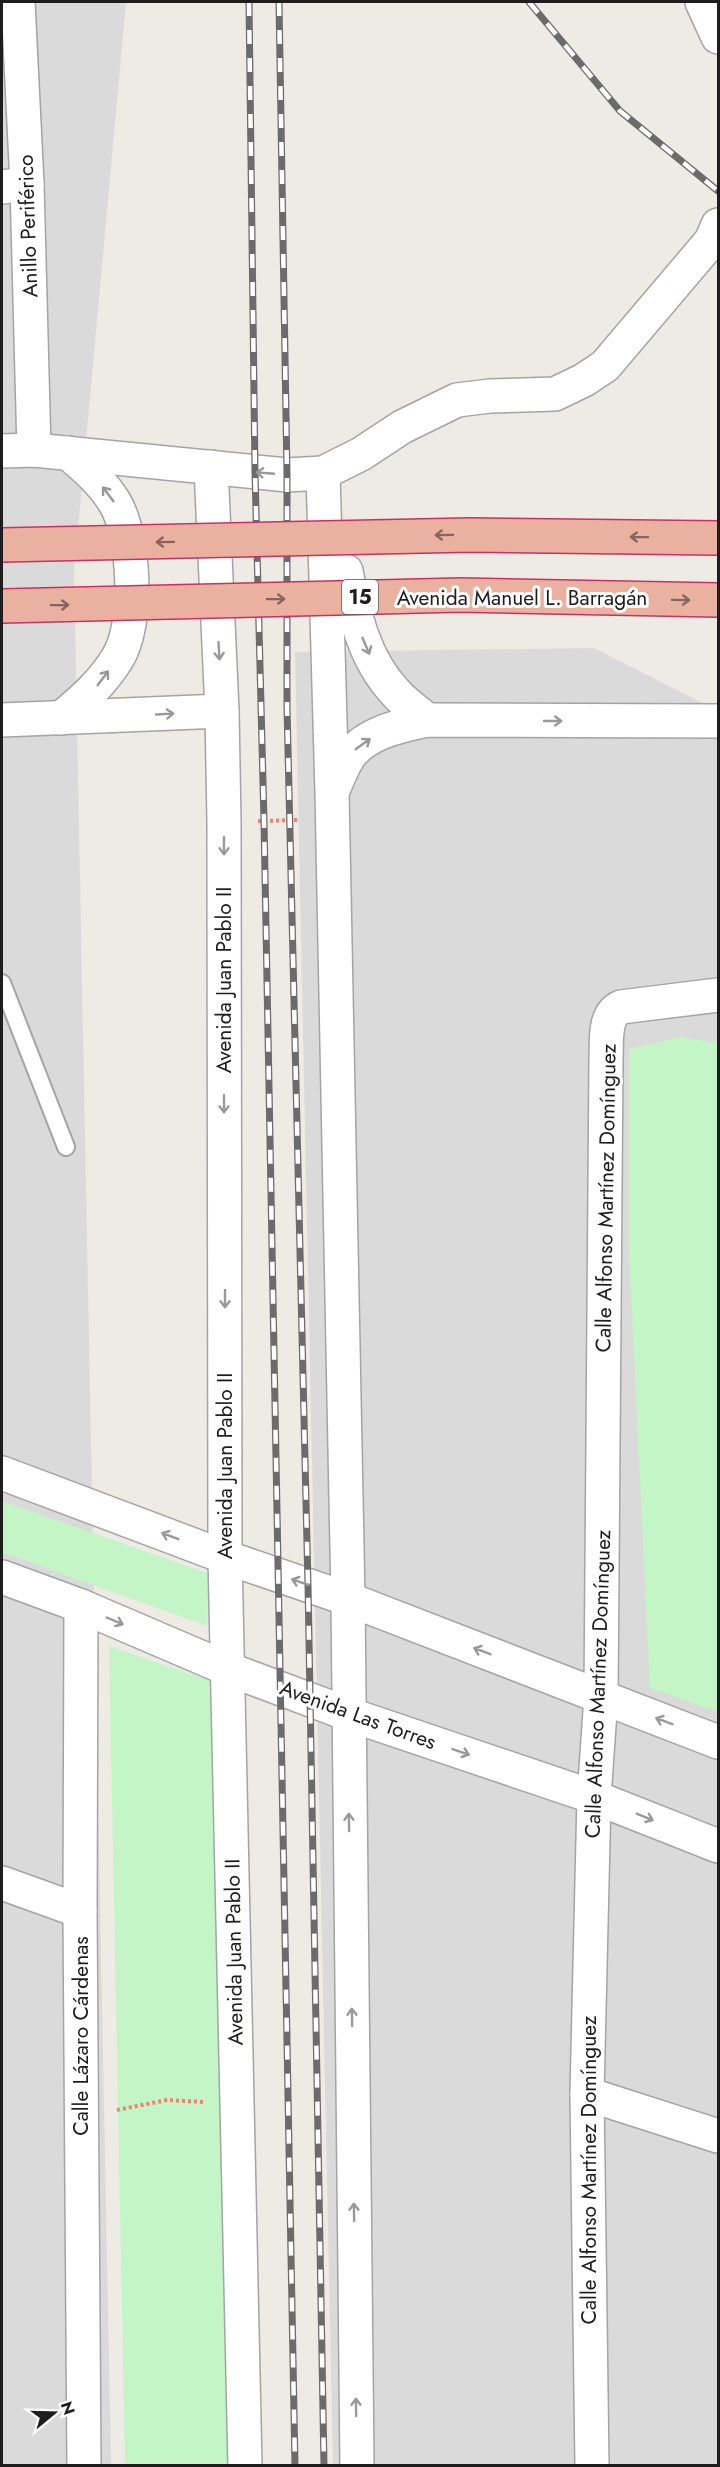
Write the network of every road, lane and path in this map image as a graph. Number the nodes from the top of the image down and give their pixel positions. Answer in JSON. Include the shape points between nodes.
{"nodes":[{"id":1,"x":18,"y":2,"type":"edge"},
{"id":2,"x":702,"y":2,"type":"edge"},
{"id":3,"x":718,"y":37,"type":"edge"},
{"id":4,"x":14,"y":186,"type":"edge"},
{"id":5,"x":718,"y":225,"type":"edge"},
{"id":6,"x":34,"y":450,"type":"junction"},
{"id":7,"x":2,"y":451,"type":"edge"},
{"id":8,"x":68,"y":453,"type":"junction"},
{"id":9,"x":361,"y":454,"type":"junction"},
{"id":10,"x":210,"y":467,"type":"junction"},
{"id":11,"x":323,"y":473,"type":"junction"},
{"id":12,"x":718,"y":538,"type":"edge"},
{"id":13,"x":2,"y":545,"type":"edge"},
{"id":14,"x":718,"y":600,"type":"edge"},
{"id":15,"x":2,"y":606,"type":"edge"},
{"id":16,"x":222,"y":711,"type":"junction"},
{"id":17,"x":61,"y":718,"type":"junction"},
{"id":18,"x":2,"y":720,"type":"edge"},
{"id":19,"x":427,"y":720,"type":"junction"},
{"id":20,"x":718,"y":721,"type":"edge"},
{"id":21,"x":332,"y":805,"type":"junction"},
{"id":22,"x":224,"y":822,"type":"junction"},
{"id":23,"x":2,"y":983,"type":"edge"},
{"id":24,"x":718,"y":995,"type":"edge"},
{"id":25,"x":66,"y":1147,"type":"dead end"},
{"id":26,"x":2,"y":1473,"type":"edge"},
{"id":27,"x":225,"y":1557,"type":"junction"},
{"id":28,"x":2,"y":1577,"type":"edge"},
{"id":29,"x":348,"y":1599,"type":"junction"},
{"id":30,"x":81,"y":1606,"type":"junction"},
{"id":31,"x":228,"y":1669,"type":"junction"},
{"id":32,"x":601,"y":1697,"type":"junction"},
{"id":33,"x":348,"y":1714,"type":"junction"},
{"id":34,"x":718,"y":1742,"type":"edge"},
{"id":35,"x":594,"y":1797,"type":"junction"},
{"id":36,"x":718,"y":1846,"type":"edge"},
{"id":37,"x":2,"y":1883,"type":"edge"},
{"id":38,"x":80,"y":1911,"type":"junction"},
{"id":39,"x":586,"y":2094,"type":"junction"},
{"id":40,"x":238,"y":2109,"type":"junction"},
{"id":41,"x":81,"y":2120,"type":"junction"},
{"id":42,"x":718,"y":2136,"type":"edge"},
{"id":43,"x":84,"y":2466,"type":"edge"},
{"id":44,"x":245,"y":2466,"type":"edge"},
{"id":45,"x":357,"y":2466,"type":"edge"},
{"id":46,"x":592,"y":2466,"type":"edge"}],
"edges":[{"from":1,"to":4,"type":"street","name":"Anillo Periférico"},
{"from":2,"to":3,"type":"street"},
{"from":4,"to":6,"type":"street","name":"Anillo Periférico"},
{"from":5,"to":9,"type":"street","via":[[711,241],[641,325],[605,366],[584,380],[555,394],[457,400],[402,427]]},
{"from":6,"to":7,"type":"street"},
{"from":6,"to":8,"type":"street"},
{"from":8,"to":10,"type":"street"},
{"from":17,"to":8,"type":"street","one_way":true,"via":[[93,691],[119,657],[129,626],[131,574],[125,528],[115,504],[94,476]]},
{"from":9,"to":11,"type":"street"},
{"from":9,"to":19,"type":"street","one_way":true,"via":[[345,478],[339,507],[350,591],[373,661],[395,693]]},
{"from":11,"to":10,"type":"street","one_way":true,"via":[[286,475]]},
{"from":10,"to":16,"type":"street","name":"Avenida Juan Pablo II","one_way":true},
{"from":11,"to":21,"type":"street"},
{"from":12,"to":13,"type":"highway","one_way":true,"bridge":true,"via":[[470,535]]},
{"from":15,"to":14,"type":"highway","name":"Avenida Manuel L. Barragán","number":"15","one_way":true,"bridge":true,"via":[[460,595]]},
{"from":17,"to":16,"type":"street","one_way":true},
{"from":16,"to":22,"type":"street","name":"Avenida Juan Pablo II"},
{"from":17,"to":18,"type":"street"},
{"from":19,"to":20,"type":"street","one_way":true},
{"from":21,"to":19,"type":"street","one_way":true,"via":[[349,757],[360,744],[382,732]]},
{"from":21,"to":22,"type":"path"},
{"from":21,"to":29,"type":"street"},
{"from":22,"to":27,"type":"street","name":"Avenida Juan Pablo II","one_way":true},
{"from":23,"to":25,"type":"lane"},
{"from":24,"to":32,"type":"street","name":"Calle Alfonso Martínez Domínguez","via":[[621,1007],[609,1019]]},
{"from":27,"to":26,"type":"street","one_way":true},
{"from":29,"to":27,"type":"street","one_way":true},
{"from":27,"to":31,"type":"street","name":"Avenida Juan Pablo II"},
{"from":28,"to":30,"type":"street","name":"Avenida Las Torres"},
{"from":32,"to":29,"type":"street","one_way":true},
{"from":29,"to":33,"type":"street"},
{"from":30,"to":31,"type":"street","name":"Avenida Las Torres","one_way":true},
{"from":30,"to":38,"type":"street","name":"Calle Lázaro Cárdenas"},
{"from":31,"to":33,"type":"street","name":"Avenida Las Torres"},
{"from":31,"to":40,"type":"street","name":"Avenida Juan Pablo II"},
{"from":34,"to":32,"type":"street","one_way":true},
{"from":32,"to":35,"type":"street","name":"Calle Alfonso Martínez Domínguez"},
{"from":33,"to":35,"type":"street","name":"Avenida Las Torres","one_way":true},
{"from":45,"to":33,"type":"street","one_way":true},
{"from":35,"to":36,"type":"street","name":"Avenida Las Torres","one_way":true},
{"from":35,"to":39,"type":"street","name":"Calle Alfonso Martínez Domínguez"},
{"from":37,"to":38,"type":"street"},
{"from":38,"to":41,"type":"street","name":"Calle Lázaro Cárdenas"},
{"from":39,"to":42,"type":"street"},
{"from":39,"to":46,"type":"street","name":"Calle Alfonso Martínez Domínguez"},
{"from":40,"to":41,"type":"path","via":[[199,2101],[167,2100]]},
{"from":40,"to":44,"type":"street","name":"Avenida Juan Pablo II"},
{"from":41,"to":43,"type":"street","name":"Calle Lázaro Cárdenas"}]}
